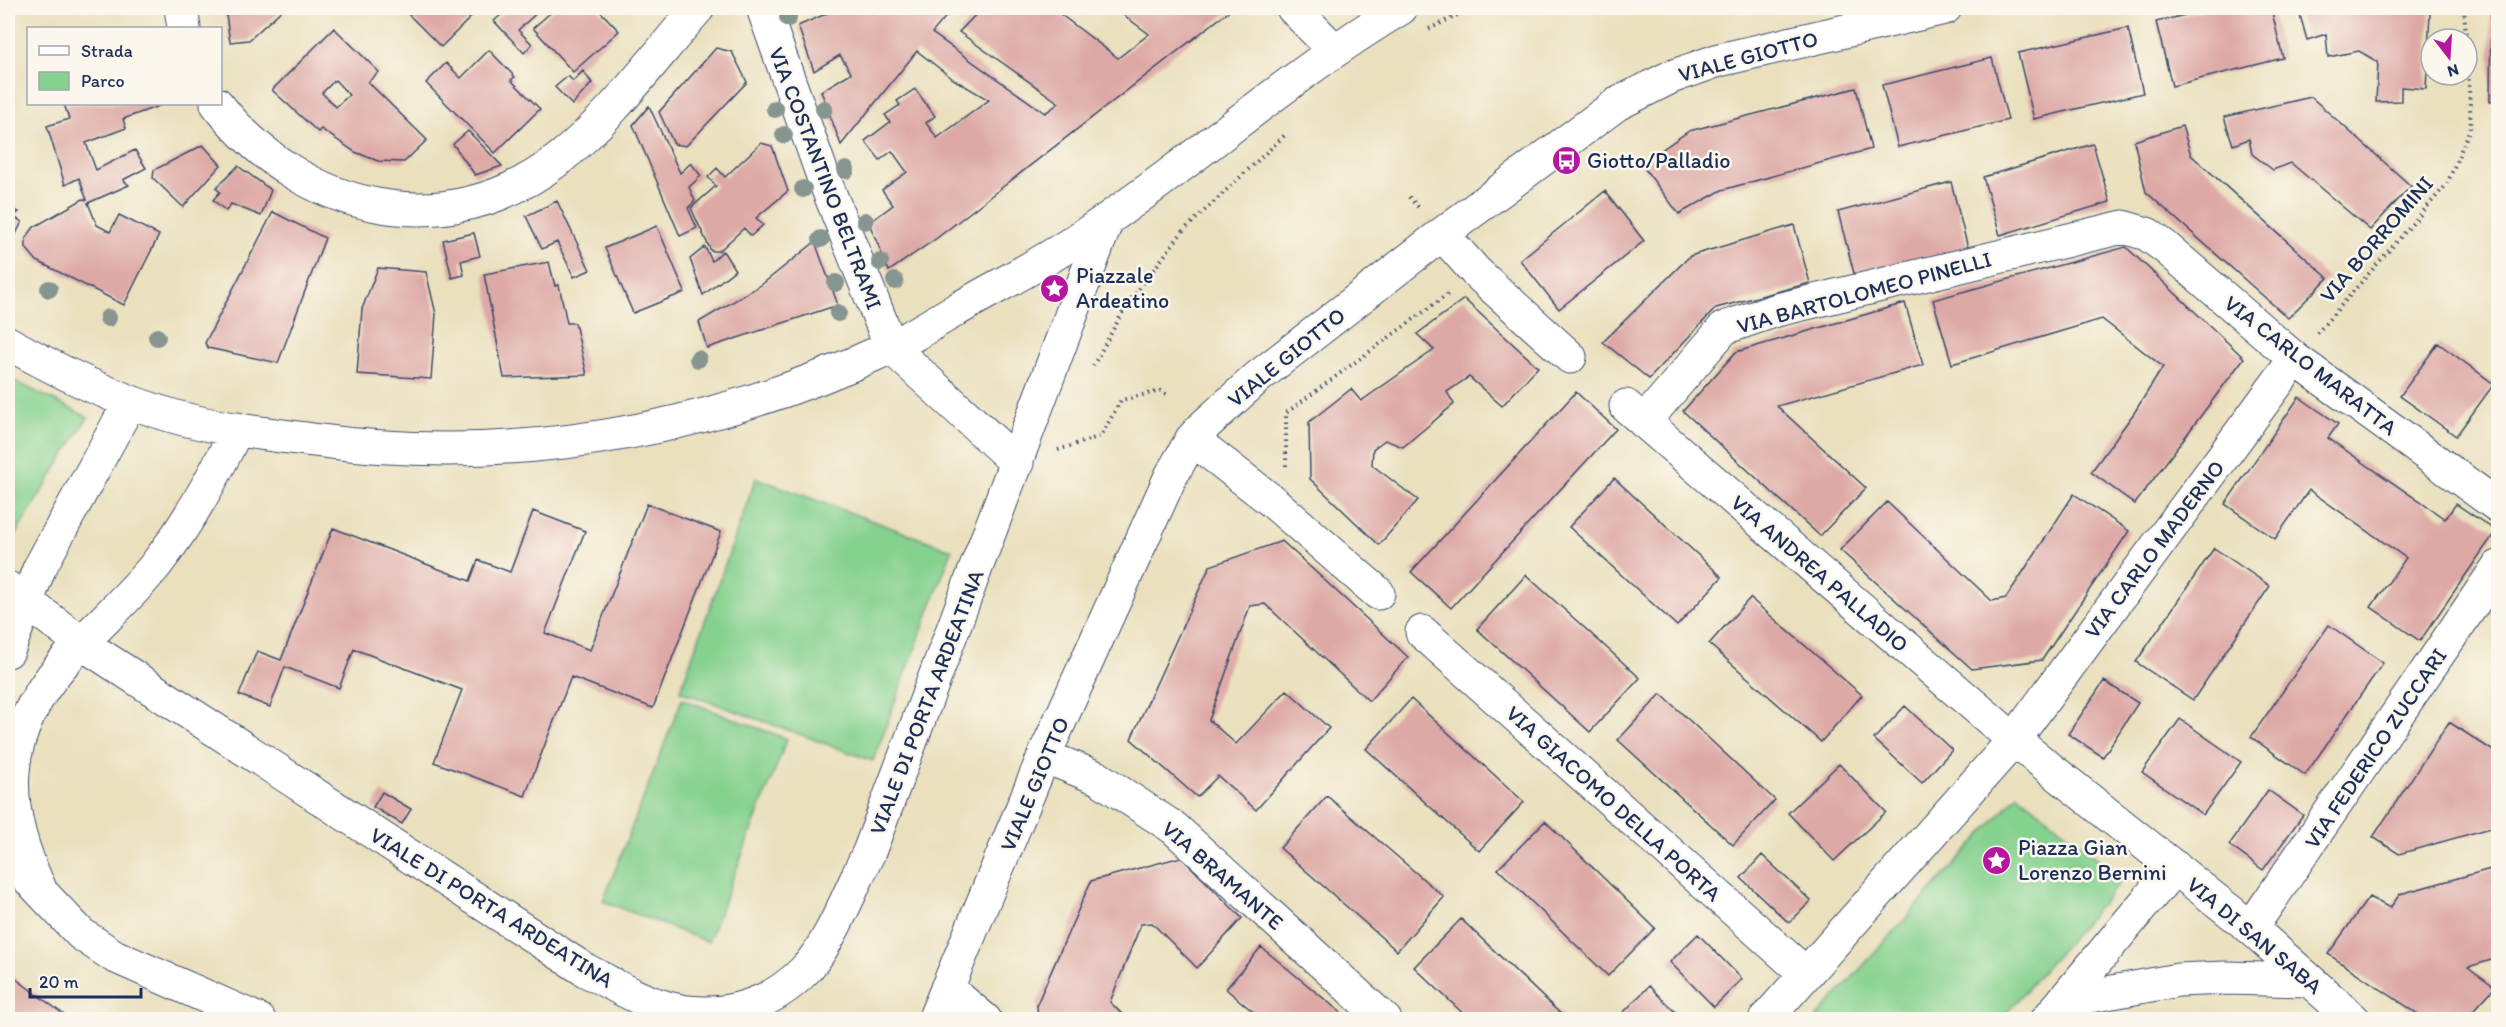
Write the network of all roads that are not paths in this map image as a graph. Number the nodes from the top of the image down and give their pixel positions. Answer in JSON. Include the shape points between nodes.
{"nodes":[{"id":1,"x":181,"y":8,"type":"edge"},
{"id":2,"x":698,"y":8,"type":"edge"},
{"id":3,"x":763,"y":8,"type":"edge"},
{"id":4,"x":1293,"y":8,"type":"edge"},
{"id":5,"x":1401,"y":8,"type":"edge"},
{"id":6,"x":1945,"y":8,"type":"edge"},
{"id":7,"x":184,"y":27,"type":"edge"},
{"id":8,"x":1334,"y":50,"type":"junction"},
{"id":9,"x":218,"y":105,"type":"edge"},
{"id":10,"x":1107,"y":220,"type":"junction"},
{"id":11,"x":2123,"y":227,"type":"joint"},
{"id":12,"x":1442,"y":234,"type":"junction"},
{"id":13,"x":8,"y":343,"type":"edge"},
{"id":14,"x":891,"y":347,"type":"junction"},
{"id":15,"x":2303,"y":350,"type":"junction"},
{"id":16,"x":1570,"y":357,"type":"dead end"},
{"id":17,"x":130,"y":402,"type":"junction"},
{"id":18,"x":1635,"y":414,"type":"joint"},
{"id":19,"x":237,"y":429,"type":"junction"},
{"id":20,"x":1192,"y":439,"type":"junction"},
{"id":21,"x":1017,"y":463,"type":"junction"},
{"id":22,"x":2499,"y":506,"type":"edge"},
{"id":23,"x":2499,"y":567,"type":"edge"},
{"id":24,"x":1378,"y":593,"type":"dead end"},
{"id":25,"x":16,"y":594,"type":"edge"},
{"id":26,"x":1422,"y":632,"type":"dead end"},
{"id":27,"x":83,"y":644,"type":"junction"},
{"id":28,"x":8,"y":651,"type":"edge"},
{"id":29,"x":2014,"y":740,"type":"junction"},
{"id":30,"x":1044,"y":756,"type":"junction"},
{"id":31,"x":8,"y":853,"type":"edge"},
{"id":32,"x":2175,"y":867,"type":"junction"},
{"id":33,"x":40,"y":889,"type":"junction"},
{"id":34,"x":2251,"y":928,"type":"junction"},
{"id":35,"x":1806,"y":974,"type":"junction"},
{"id":36,"x":2308,"y":980,"type":"junction"},
{"id":37,"x":947,"y":988,"type":"junction"},
{"id":38,"x":2055,"y":1010,"type":"edge"},
{"id":39,"x":259,"y":1020,"type":"edge"},
{"id":40,"x":934,"y":1020,"type":"edge"},
{"id":41,"x":985,"y":1020,"type":"edge"},
{"id":42,"x":1385,"y":1020,"type":"edge"},
{"id":43,"x":1765,"y":1020,"type":"edge"},
{"id":44,"x":2354,"y":1020,"type":"edge"}],
"edges":[{"from":1,"to":7,"type":"street"},
{"from":2,"to":9,"type":"street","via":[[597,123],[559,159],[515,186],[466,203],[406,209],[362,203],[326,191],[275,161]]},
{"from":3,"to":14,"type":"street","name":"VIA COSTANTINO BELTRAMI","via":[[824,179]]},
{"from":4,"to":8,"type":"street"},
{"from":5,"to":8,"type":"street"},
{"from":6,"to":12,"type":"street","name":"VIALE GIOTTO","via":[[1719,60],[1652,85],[1617,104]]},
{"from":8,"to":10,"type":"street"},
{"from":10,"to":14,"type":"street"},
{"from":10,"to":21,"type":"street"},
{"from":11,"to":15,"type":"street","name":"VIA CARLO MARATTA","via":[[2147,234]]},
{"from":11,"to":18,"type":"street","name":"VIA BARTOLOMEO PINELLI","via":[[1777,310],[1724,328]]},
{"from":12,"to":16,"type":"street","via":[[1476,273]]},
{"from":12,"to":20,"type":"street","name":"VIALE GIOTTO","via":[[1258,377]]},
{"from":13,"to":17,"type":"street","via":[[70,377]]},
{"from":14,"to":19,"type":"street","via":[[739,405],[645,430],[571,443],[495,450],[398,449]]},
{"from":14,"to":21,"type":"street"},
{"from":15,"to":22,"type":"street","name":"VIA CARLO MARATTA"},
{"from":15,"to":29,"type":"street","name":"VIA CARLO MADERNO"},
{"from":17,"to":19,"type":"street","via":[[181,418]]},
{"from":17,"to":25,"type":"street"},
{"from":18,"to":29,"type":"street","name":"VIA ANDREA PALLADIO"},
{"from":19,"to":27,"type":"street","via":[[209,485],[171,544]]},
{"from":20,"to":24,"type":"street","via":[[1272,501]]},
{"from":20,"to":30,"type":"street","name":"VIALE GIOTTO","via":[[1171,476]]},
{"from":21,"to":27,"type":"street","name":"VIALE DI PORTA ARDEATINA","via":[[869,852],[821,948],[804,972],[781,990],[751,1006],[719,1014],[687,1013],[654,1004],[585,970]]},
{"from":23,"to":34,"type":"street","name":"VIA FEDERICO ZUCCARI"},
{"from":25,"to":27,"type":"street","name":"VIALE DI PORTA ARDEATINA"},
{"from":25,"to":28,"type":"street"},
{"from":26,"to":35,"type":"street","name":"VIA GIACOMO DELLA PORTA"},
{"from":27,"to":33,"type":"street","via":[[44,688],[22,728],[14,758],[10,788],[14,819],[22,850]]},
{"from":29,"to":32,"type":"street","name":"VIA DI SAN SABA"},
{"from":29,"to":35,"type":"street"},
{"from":30,"to":37,"type":"street","name":"VIALE GIOTTO"},
{"from":30,"to":42,"type":"street","name":"VIA BRAMANTE","via":[[1098,778],[1174,828]]},
{"from":31,"to":33,"type":"street"},
{"from":32,"to":34,"type":"street","name":"VIA DI SAN SABA"},
{"from":32,"to":38,"type":"street"},
{"from":33,"to":39,"type":"street","via":[[81,934],[114,957]]},
{"from":34,"to":36,"type":"street","name":"VIA DI SAN SABA"},
{"from":35,"to":43,"type":"street"},
{"from":36,"to":38,"type":"street","via":[[2178,980]]},
{"from":36,"to":44,"type":"street","name":"VIA DI SAN SABA"},
{"from":37,"to":40,"type":"street","name":"VIALE GIOTTO"},
{"from":37,"to":41,"type":"street"}]}
